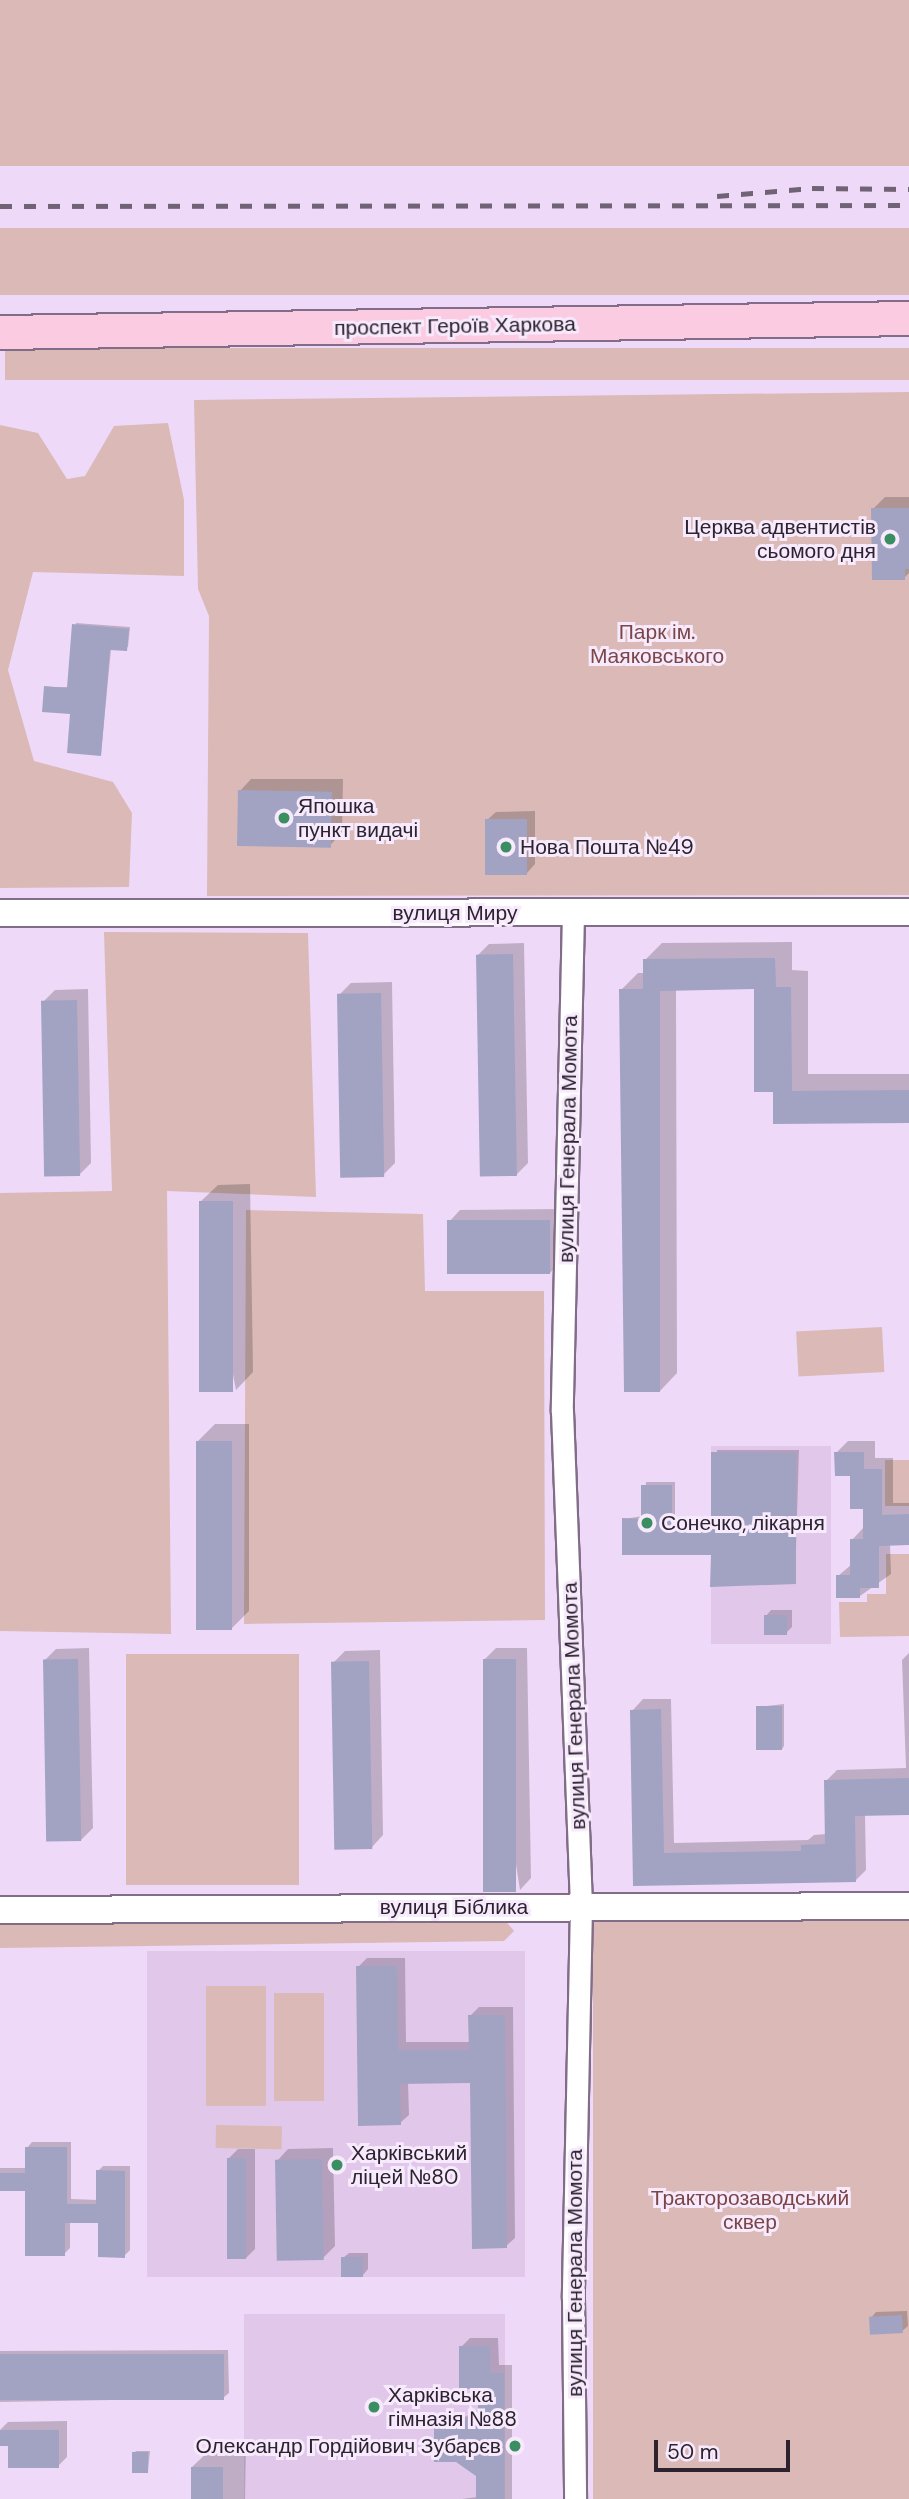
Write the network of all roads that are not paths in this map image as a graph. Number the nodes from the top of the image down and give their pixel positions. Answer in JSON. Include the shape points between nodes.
{"nodes":[{"id":1,"x":909,"y":318,"type":"edge"},
{"id":2,"x":0,"y":332,"type":"edge"},
{"id":3,"x":909,"y":912,"type":"edge"},
{"id":4,"x":573,"y":913,"type":"junction"},
{"id":5,"x":0,"y":914,"type":"edge"},
{"id":6,"x":581,"y":1906,"type":"junction"},
{"id":7,"x":909,"y":1906,"type":"edge"},
{"id":8,"x":0,"y":1910,"type":"edge"},
{"id":9,"x":575,"y":2499,"type":"edge"}],
"edges":[{"from":1,"to":2,"type":"main road","name":"проспект Героїв Харкова"},
{"from":3,"to":4,"type":"street","name":"вулиця Миру"},
{"from":4,"to":5,"type":"street","name":"вулиця Миру"},
{"from":4,"to":6,"type":"street","name":"вулиця Генерала Момота","via":[[562,1411]]},
{"from":6,"to":7,"type":"street","name":"вулиця Біблика"},
{"from":6,"to":8,"type":"street","name":"вулиця Біблика"},
{"from":6,"to":9,"type":"street","name":"вулиця Генерала Момота","via":[[573,2298]]}]}
